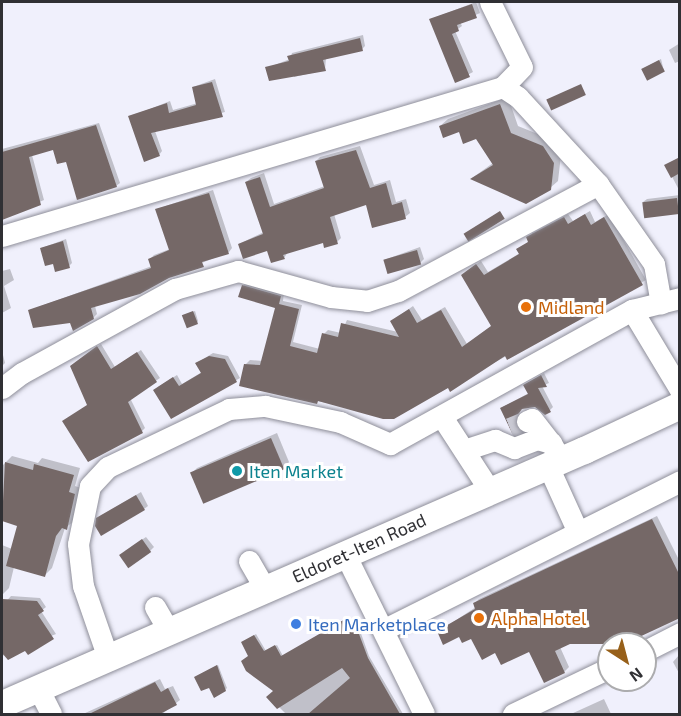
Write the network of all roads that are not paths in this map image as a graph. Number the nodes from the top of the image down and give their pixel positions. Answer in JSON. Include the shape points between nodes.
{"nodes":[{"id":1,"x":490,"y":2,"type":"edge"},
{"id":2,"x":503,"y":87,"type":"junction"},
{"id":3,"x":598,"y":184,"type":"junction"},
{"id":4,"x":2,"y":236,"type":"edge"},
{"id":5,"x":670,"y":301,"type":"edge"},
{"id":6,"x":632,"y":310,"type":"junction"},
{"id":7,"x":2,"y":388,"type":"edge"},
{"id":8,"x":680,"y":390,"type":"edge"},
{"id":9,"x":680,"y":405,"type":"edge"},
{"id":10,"x":442,"y":417,"type":"junction"},
{"id":11,"x":510,"y":430,"type":"junction"},
{"id":12,"x":464,"y":450,"type":"junction"},
{"id":13,"x":553,"y":456,"type":"junction"},
{"id":14,"x":680,"y":481,"type":"edge"},
{"id":15,"x":490,"y":491,"type":"junction"},
{"id":16,"x":578,"y":532,"type":"junction"},
{"id":17,"x":345,"y":554,"type":"junction"},
{"id":18,"x":249,"y":561,"type":"dead end"},
{"id":19,"x":265,"y":589,"type":"junction"},
{"id":20,"x":155,"y":607,"type":"dead end"},
{"id":21,"x":385,"y":629,"type":"junction"},
{"id":22,"x":169,"y":631,"type":"junction"},
{"id":23,"x":680,"y":633,"type":"edge"},
{"id":24,"x":657,"y":645,"type":"edge"},
{"id":25,"x":108,"y":658,"type":"junction"},
{"id":26,"x":597,"y":675,"type":"edge"},
{"id":27,"x":38,"y":688,"type":"junction"},
{"id":28,"x":2,"y":704,"type":"edge"},
{"id":29,"x":51,"y":714,"type":"edge"},
{"id":30,"x":424,"y":714,"type":"edge"},
{"id":31,"x":513,"y":714,"type":"edge"}],
"edges":[{"from":1,"to":2,"type":"street","via":[[522,67]]},
{"from":2,"to":3,"type":"street","via":[[518,97]]},
{"from":2,"to":4,"type":"street"},
{"from":3,"to":5,"type":"street","via":[[654,264]]},
{"from":3,"to":7,"type":"street","via":[[398,291],[367,301],[332,297],[238,271],[175,289],[22,373]]},
{"from":5,"to":6,"type":"street"},
{"from":6,"to":8,"type":"street"},
{"from":6,"to":10,"type":"street"},
{"from":9,"to":13,"type":"main road","name":"Eldoret-Iten Road"},
{"from":10,"to":12,"type":"street"},
{"from":10,"to":25,"type":"street","via":[[390,444],[340,422],[265,406],[229,409],[192,423],[108,468],[90,486],[78,544],[84,586]]},
{"from":11,"to":12,"type":"street"},
{"from":11,"to":13,"type":"street","via":[[514,448],[537,439]]},
{"from":11,"to":13,"type":"street","via":[[532,419]]},
{"from":12,"to":15,"type":"street"},
{"from":13,"to":15,"type":"main road","name":"Eldoret-Iten Road"},
{"from":13,"to":16,"type":"street"},
{"from":14,"to":16,"type":"street"},
{"from":15,"to":17,"type":"main road","name":"Eldoret-Iten Road"},
{"from":16,"to":21,"type":"street"},
{"from":17,"to":19,"type":"main road","name":"Eldoret-Iten Road"},
{"from":17,"to":21,"type":"street"},
{"from":18,"to":19,"type":"street"},
{"from":19,"to":22,"type":"main road","name":"Eldoret-Iten Road"},
{"from":20,"to":22,"type":"street"},
{"from":21,"to":30,"type":"street"},
{"from":22,"to":25,"type":"main road","name":"Eldoret-Iten Road"},
{"from":23,"to":24,"type":"street"},
{"from":25,"to":27,"type":"main road","name":"Eldoret-Iten Road"},
{"from":26,"to":31,"type":"street"},
{"from":27,"to":28,"type":"main road","name":"Eldoret-Iten Road"},
{"from":27,"to":29,"type":"street"}]}
